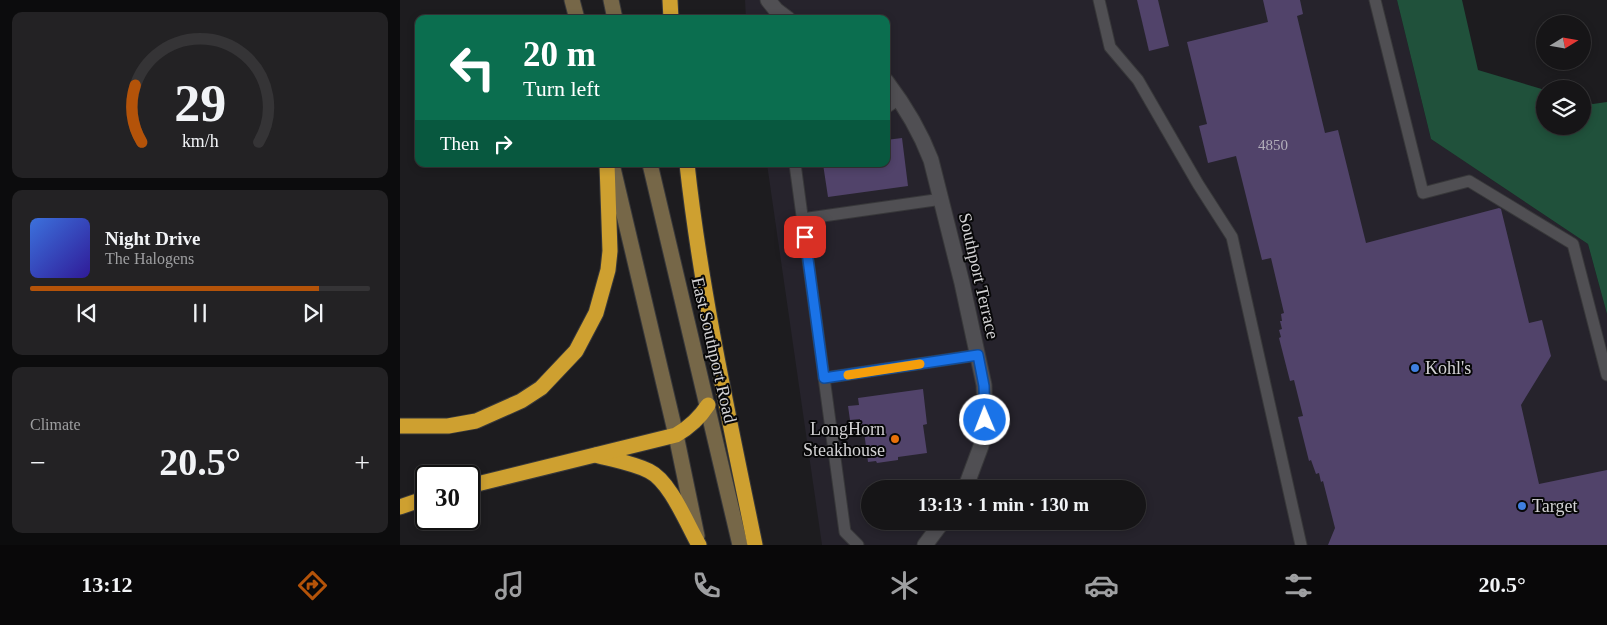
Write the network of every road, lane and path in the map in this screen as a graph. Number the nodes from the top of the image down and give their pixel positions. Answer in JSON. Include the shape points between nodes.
{"nodes":[{"id":1,"x":572,"y":0,"type":"edge"},
{"id":2,"x":611,"y":0,"type":"edge"},
{"id":3,"x":670,"y":0,"type":"edge"},
{"id":4,"x":768,"y":0,"type":"edge"},
{"id":5,"x":1099,"y":0,"type":"edge"},
{"id":6,"x":1375,"y":0,"type":"edge"},
{"id":7,"x":576,"y":15,"type":"edge"},
{"id":8,"x":614,"y":15,"type":"edge"},
{"id":9,"x":671,"y":15,"type":"edge"},
{"id":10,"x":782,"y":15,"type":"edge"},
{"id":11,"x":890,"y":86,"type":"edge"},
{"id":12,"x":899,"y":98,"type":"junction"},
{"id":13,"x":890,"y":105,"type":"edge"},
{"id":14,"x":607,"y":167,"type":"edge"},
{"id":15,"x":613,"y":167,"type":"edge"},
{"id":16,"x":651,"y":167,"type":"edge"},
{"id":17,"x":687,"y":167,"type":"edge"},
{"id":18,"x":795,"y":167,"type":"edge"},
{"id":19,"x":942,"y":198,"type":"junction"},
{"id":20,"x":802,"y":219,"type":"junction"},
{"id":21,"x":978,"y":355,"type":"junction"},
{"id":22,"x":1607,"y":375,"type":"edge"},
{"id":23,"x":824,"y":378,"type":"junction"},
{"id":24,"x":708,"y":405,"type":"junction"},
{"id":25,"x":400,"y":426,"type":"edge"},
{"id":26,"x":676,"y":435,"type":"junction"},
{"id":27,"x":595,"y":455,"type":"junction"},
{"id":28,"x":969,"y":480,"type":"edge"},
{"id":29,"x":480,"y":483,"type":"edge"},
{"id":30,"x":415,"y":502,"type":"edge"},
{"id":31,"x":400,"y":507,"type":"edge"},
{"id":32,"x":937,"y":530,"type":"edge"},
{"id":33,"x":699,"y":545,"type":"edge"},
{"id":34,"x":740,"y":545,"type":"edge"},
{"id":35,"x":755,"y":545,"type":"edge"},
{"id":36,"x":858,"y":545,"type":"edge"},
{"id":37,"x":918,"y":545,"type":"edge"},
{"id":38,"x":926,"y":545,"type":"edge"},
{"id":39,"x":1301,"y":545,"type":"edge"}],
"edges":[{"from":1,"to":7,"type":"main road"},
{"from":2,"to":8,"type":"main road"},
{"from":3,"to":9,"type":"highway"},
{"from":4,"to":10,"type":"street"},
{"from":5,"to":39,"type":"lane","via":[[1110,47],[1138,80],[1232,237]]},
{"from":6,"to":22,"type":"lane","via":[[1423,193],[1469,181],[1572,244]]},
{"from":11,"to":12,"type":"street","name":"Southport Terrace"},
{"from":12,"to":13,"type":"lane"},
{"from":12,"to":19,"type":"street","name":"Southport Terrace","via":[[926,146]]},
{"from":14,"to":25,"type":"highway","via":[[608,270],[596,313],[576,351],[541,388],[521,401],[476,421],[448,426]]},
{"from":15,"to":26,"type":"main road"},
{"from":16,"to":24,"type":"main road","name":"East Southport Road"},
{"from":17,"to":35,"type":"highway","via":[[714,347]]},
{"from":18,"to":20,"type":"lane"},
{"from":19,"to":20,"type":"lane"},
{"from":19,"to":21,"type":"street","name":"Southport Terrace"},
{"from":20,"to":23,"type":"lane"},
{"from":21,"to":23,"type":"lane"},
{"from":21,"to":28,"type":"street","name":"Southport Terrace","via":[[984,386],[984,426],[979,455]]},
{"from":23,"to":36,"type":"lane","via":[[845,532]]},
{"from":24,"to":26,"type":"highway","via":[[697,421]]},
{"from":24,"to":34,"type":"main road","name":"East Southport Road"},
{"from":26,"to":27,"type":"highway"},
{"from":26,"to":33,"type":"main road"},
{"from":27,"to":29,"type":"highway"},
{"from":27,"to":33,"type":"highway","via":[[640,467],[661,479]]},
{"from":30,"to":31,"type":"highway"},
{"from":32,"to":38,"type":"street"},
{"from":37,"to":38,"type":"lane"}]}
